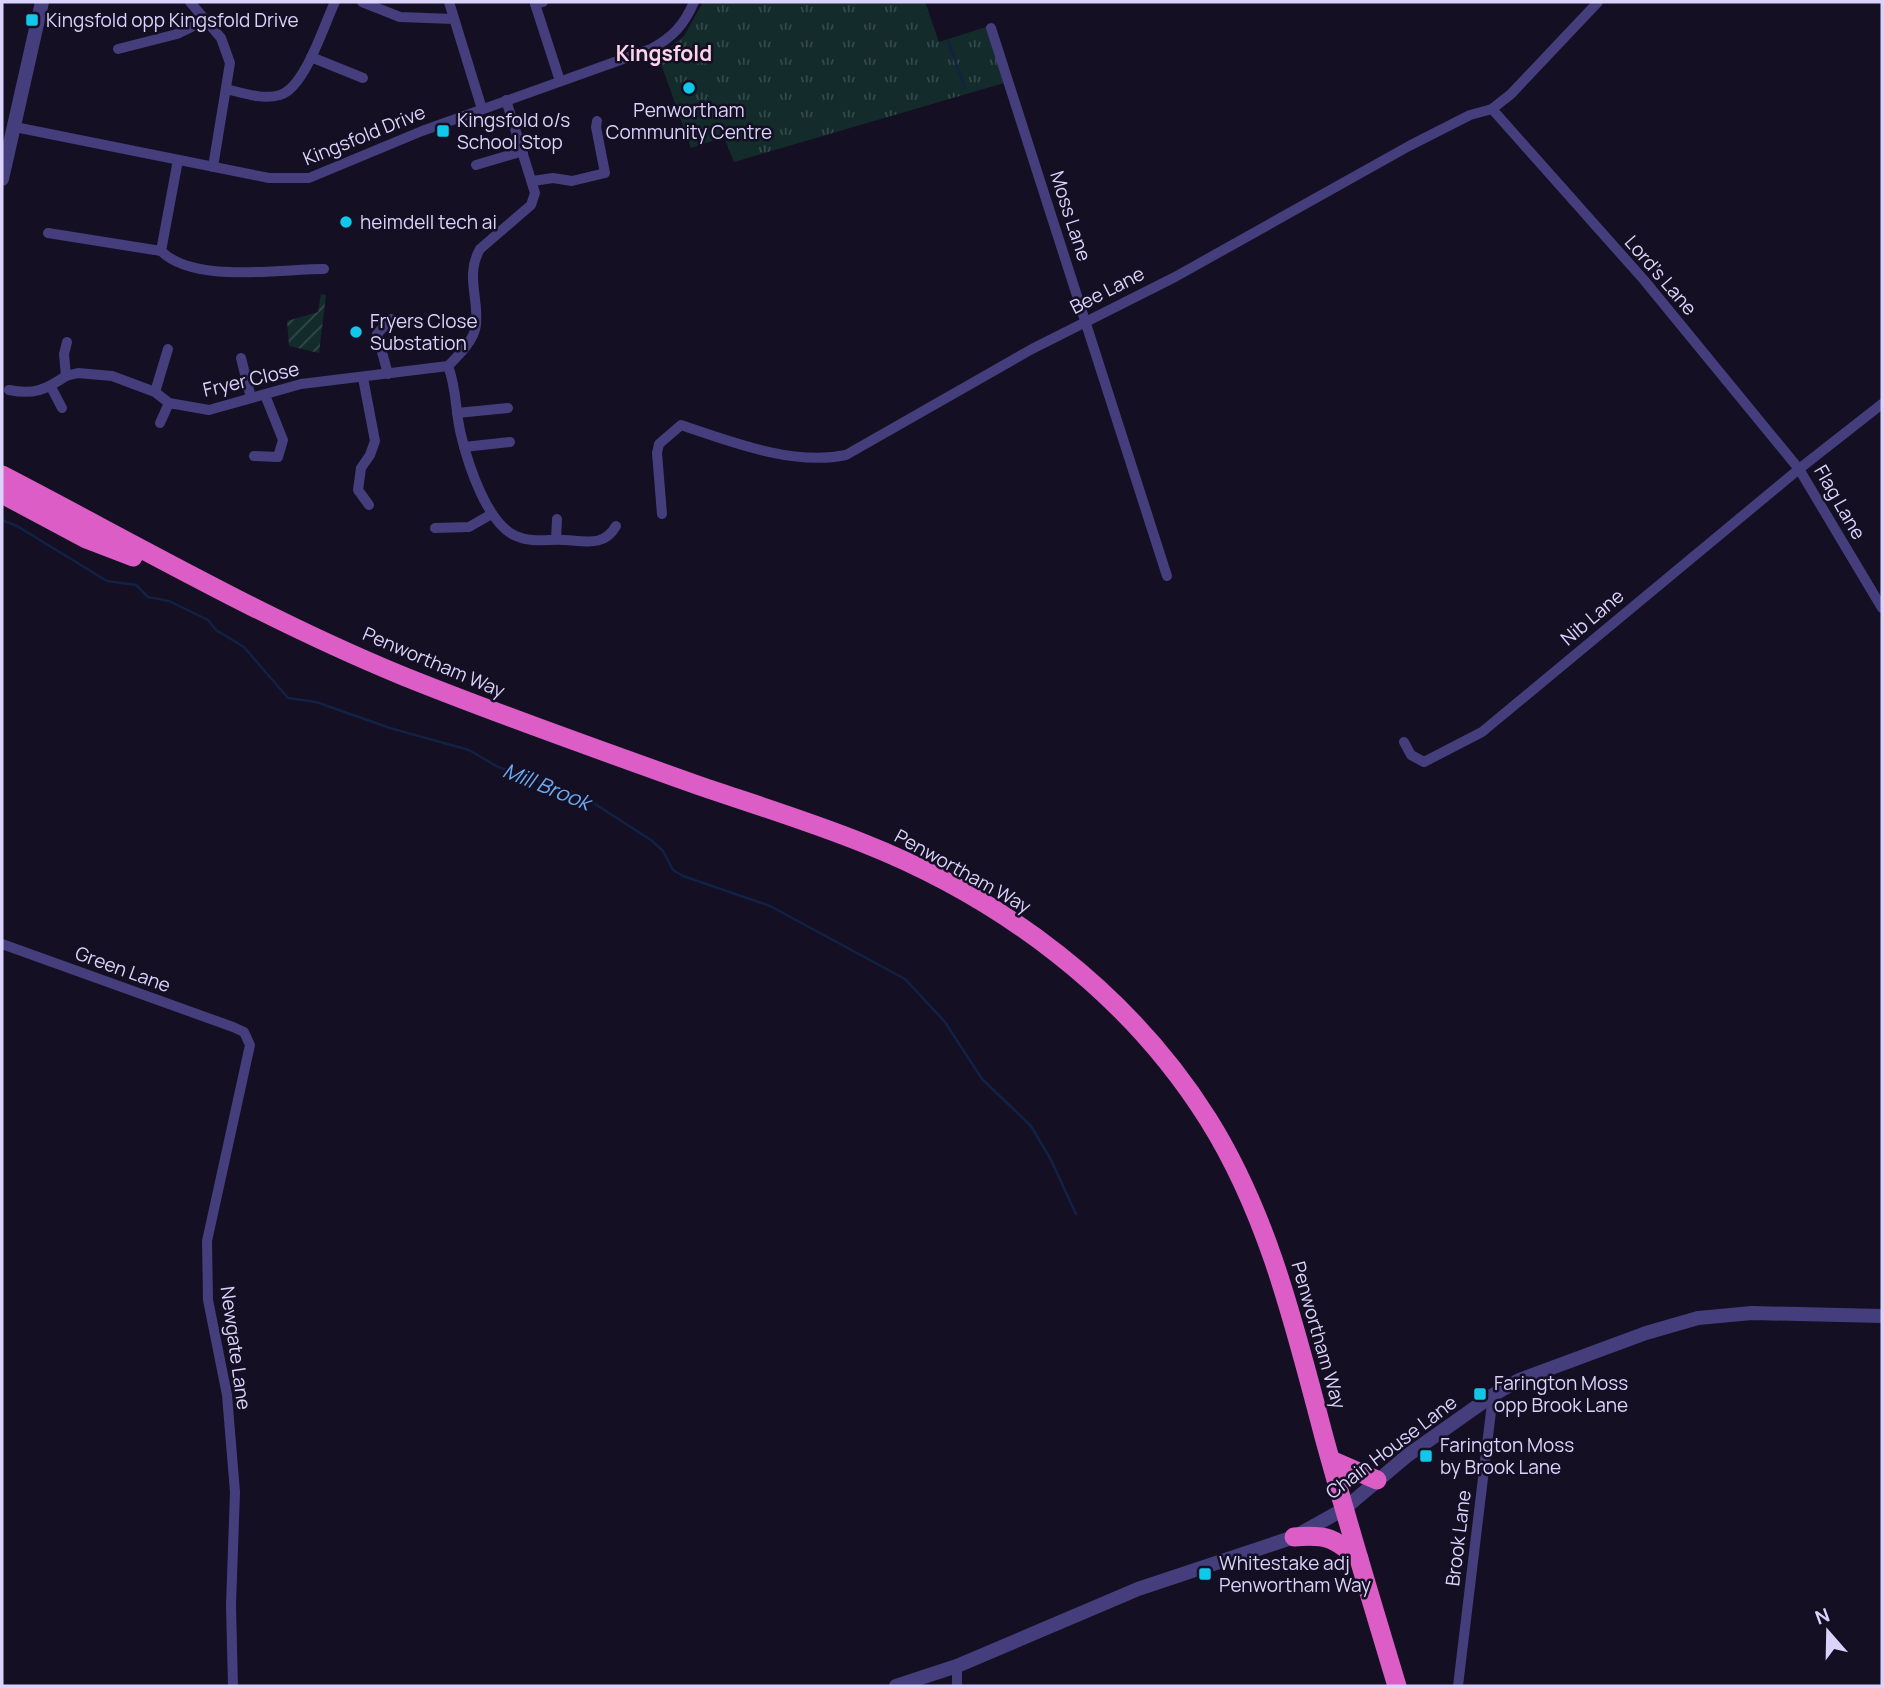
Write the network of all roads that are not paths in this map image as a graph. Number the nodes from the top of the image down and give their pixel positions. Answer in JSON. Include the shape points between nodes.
{"nodes":[{"id":1,"x":42,"y":2,"type":"edge"},
{"id":2,"x":190,"y":2,"type":"edge"},
{"id":3,"x":335,"y":2,"type":"edge"},
{"id":4,"x":362,"y":2,"type":"edge"},
{"id":5,"x":449,"y":2,"type":"edge"},
{"id":6,"x":543,"y":2,"type":"edge"},
{"id":7,"x":694,"y":2,"type":"edge"},
{"id":8,"x":1598,"y":2,"type":"edge"},
{"id":9,"x":453,"y":19,"type":"junction"},
{"id":10,"x":204,"y":21,"type":"junction"},
{"id":11,"x":991,"y":28,"type":"dead end"},
{"id":12,"x":118,"y":49,"type":"dead end"},
{"id":13,"x":311,"y":57,"type":"junction"},
{"id":14,"x":363,"y":78,"type":"dead end"},
{"id":15,"x":560,"y":81,"type":"junction"},
{"id":16,"x":226,"y":89,"type":"junction"},
{"id":17,"x":506,"y":100,"type":"junction"},
{"id":18,"x":482,"y":109,"type":"junction"},
{"id":19,"x":1492,"y":109,"type":"junction"},
{"id":20,"x":597,"y":121,"type":"dead end"},
{"id":21,"x":15,"y":127,"type":"junction"},
{"id":22,"x":523,"y":151,"type":"junction"},
{"id":23,"x":178,"y":160,"type":"junction"},
{"id":24,"x":476,"y":165,"type":"dead end"},
{"id":25,"x":213,"y":167,"type":"junction"},
{"id":26,"x":2,"y":179,"type":"edge"},
{"id":27,"x":533,"y":181,"type":"junction"},
{"id":28,"x":48,"y":233,"type":"dead end"},
{"id":29,"x":161,"y":251,"type":"junction"},
{"id":30,"x":324,"y":269,"type":"dead end"},
{"id":31,"x":391,"y":319,"type":"dead end"},
{"id":32,"x":1086,"y":320,"type":"junction"},
{"id":33,"x":365,"y":334,"type":"dead end"},
{"id":34,"x":377,"y":334,"type":"junction"},
{"id":35,"x":67,"y":342,"type":"dead end"},
{"id":36,"x":167,"y":349,"type":"dead end"},
{"id":37,"x":241,"y":358,"type":"dead end"},
{"id":38,"x":448,"y":366,"type":"junction"},
{"id":39,"x":388,"y":374,"type":"junction"},
{"id":40,"x":66,"y":376,"type":"junction"},
{"id":41,"x":363,"y":378,"type":"junction"},
{"id":42,"x":51,"y":387,"type":"junction"},
{"id":43,"x":9,"y":390,"type":"dead end"},
{"id":44,"x":156,"y":392,"type":"junction"},
{"id":45,"x":265,"y":395,"type":"junction"},
{"id":46,"x":251,"y":398,"type":"junction"},
{"id":47,"x":169,"y":403,"type":"junction"},
{"id":48,"x":1882,"y":404,"type":"edge"},
{"id":49,"x":62,"y":408,"type":"dead end"},
{"id":50,"x":508,"y":408,"type":"dead end"},
{"id":51,"x":457,"y":413,"type":"junction"},
{"id":52,"x":160,"y":423,"type":"dead end"},
{"id":53,"x":510,"y":442,"type":"dead end"},
{"id":54,"x":464,"y":447,"type":"junction"},
{"id":55,"x":254,"y":456,"type":"dead end"},
{"id":56,"x":1799,"y":469,"type":"junction"},
{"id":57,"x":2,"y":475,"type":"edge"},
{"id":58,"x":7,"y":500,"type":"edge"},
{"id":59,"x":369,"y":505,"type":"dead end"},
{"id":60,"x":662,"y":514,"type":"dead end"},
{"id":61,"x":490,"y":515,"type":"junction"},
{"id":62,"x":557,"y":519,"type":"dead end"},
{"id":63,"x":615,"y":526,"type":"dead end"},
{"id":64,"x":435,"y":528,"type":"dead end"},
{"id":65,"x":556,"y":539,"type":"junction"},
{"id":66,"x":1167,"y":576,"type":"dead end"},
{"id":67,"x":194,"y":578,"type":"junction"},
{"id":68,"x":1882,"y":608,"type":"edge"},
{"id":69,"x":1404,"y":742,"type":"dead end"},
{"id":70,"x":2,"y":944,"type":"edge"},
{"id":71,"x":233,"y":1027,"type":"joint"},
{"id":72,"x":1882,"y":1316,"type":"edge"},
{"id":73,"x":1493,"y":1395,"type":"junction"},
{"id":74,"x":1331,"y":1460,"type":"junction"},
{"id":75,"x":1377,"y":1480,"type":"junction"},
{"id":76,"x":1344,"y":1509,"type":"junction"},
{"id":77,"x":1294,"y":1537,"type":"junction"},
{"id":78,"x":1359,"y":1559,"type":"junction"},
{"id":79,"x":957,"y":1666,"type":"junction"},
{"id":80,"x":233,"y":1686,"type":"edge"},
{"id":81,"x":896,"y":1686,"type":"edge"},
{"id":82,"x":957,"y":1686,"type":"edge"},
{"id":83,"x":1397,"y":1686,"type":"edge"},
{"id":84,"x":1458,"y":1686,"type":"edge"}],
"edges":[{"from":1,"to":21,"type":"street"},
{"from":2,"to":10,"type":"street"},
{"from":3,"to":13,"type":"street"},
{"from":4,"to":9,"type":"street","via":[[400,17]]},
{"from":5,"to":9,"type":"street"},
{"from":6,"to":15,"type":"street","via":[[535,4]]},
{"from":7,"to":15,"type":"street","name":"Kingsfold Drive","via":[[671,38]]},
{"from":8,"to":19,"type":"street","name":"Bee Lane"},
{"from":9,"to":18,"type":"street"},
{"from":10,"to":12,"type":"street","via":[[177,34]]},
{"from":10,"to":16,"type":"street","via":[[214,27],[226,47],[230,63]]},
{"from":11,"to":32,"type":"street","name":"Moss Lane"},
{"from":13,"to":14,"type":"street"},
{"from":13,"to":16,"type":"street","via":[[293,88],[282,95],[258,97]]},
{"from":15,"to":17,"type":"street","name":"Kingsfold Drive"},
{"from":16,"to":25,"type":"street"},
{"from":17,"to":18,"type":"street","name":"Kingsfold Drive"},
{"from":17,"to":22,"type":"street"},
{"from":18,"to":25,"type":"street","name":"Kingsfold Drive","via":[[309,178],[269,178]]},
{"from":19,"to":32,"type":"street","name":"Bee Lane","via":[[1409,146],[1186,271]]},
{"from":19,"to":56,"type":"street","name":"Lord's Lane","via":[[1644,280]]},
{"from":20,"to":27,"type":"street","via":[[605,173],[572,181]]},
{"from":21,"to":23,"type":"street","name":"Kingsfold Drive"},
{"from":21,"to":26,"type":"street"},
{"from":22,"to":24,"type":"street"},
{"from":22,"to":27,"type":"street"},
{"from":23,"to":25,"type":"street","name":"Kingsfold Drive"},
{"from":23,"to":29,"type":"street"},
{"from":27,"to":38,"type":"street","via":[[531,205],[475,257],[475,327],[462,352]]},
{"from":28,"to":29,"type":"street"},
{"from":29,"to":30,"type":"street","via":[[171,260],[221,272]]},
{"from":31,"to":34,"type":"street"},
{"from":32,"to":60,"type":"street","name":"Bee Lane","via":[[846,455],[784,454],[681,425],[659,444],[657,453]]},
{"from":32,"to":66,"type":"street","name":"Moss Lane"},
{"from":33,"to":34,"type":"street"},
{"from":34,"to":39,"type":"street"},
{"from":35,"to":40,"type":"street"},
{"from":36,"to":44,"type":"street"},
{"from":37,"to":46,"type":"street"},
{"from":38,"to":39,"type":"street","name":"Fryer Close"},
{"from":38,"to":51,"type":"street","via":[[456,386]]},
{"from":39,"to":41,"type":"street","name":"Fryer Close"},
{"from":40,"to":42,"type":"street"},
{"from":40,"to":44,"type":"street","via":[[112,376]]},
{"from":41,"to":45,"type":"street","name":"Fryer Close","via":[[301,384]]},
{"from":41,"to":59,"type":"street","via":[[375,441],[360,468],[358,490]]},
{"from":42,"to":43,"type":"street","via":[[30,394]]},
{"from":42,"to":49,"type":"street"},
{"from":44,"to":47,"type":"street"},
{"from":45,"to":46,"type":"street","name":"Fryer Close"},
{"from":45,"to":55,"type":"street","via":[[283,440],[278,457]]},
{"from":46,"to":47,"type":"street","name":"Fryer Close","via":[[209,410]]},
{"from":47,"to":52,"type":"street"},
{"from":48,"to":56,"type":"street","name":"Flag Lane"},
{"from":50,"to":51,"type":"street"},
{"from":51,"to":54,"type":"street"},
{"from":53,"to":54,"type":"street"},
{"from":54,"to":61,"type":"street"},
{"from":56,"to":68,"type":"street","name":"Flag Lane"},
{"from":56,"to":69,"type":"street","name":"Nib Lane","via":[[1482,732],[1424,762],[1411,755]]},
{"from":57,"to":67,"type":"highway","name":"Penwortham Way"},
{"from":58,"to":67,"type":"highway","name":"Penwortham Way","via":[[103,546]]},
{"from":61,"to":64,"type":"street","via":[[469,527]]},
{"from":61,"to":65,"type":"street","via":[[519,538]]},
{"from":62,"to":65,"type":"street"},
{"from":63,"to":65,"type":"street","via":[[609,538],[599,542]]},
{"from":67,"to":74,"type":"highway","name":"Penwortham Way","via":[[397,673],[514,720],[865,844],[1000,913],[1079,970],[1161,1054],[1208,1119],[1248,1193],[1281,1280]]},
{"from":70,"to":71,"type":"street","name":"Green Lane"},
{"from":71,"to":80,"type":"street","name":"Newgate Lane","via":[[244,1032],[250,1050],[207,1241],[208,1300],[227,1395],[235,1492]]},
{"from":72,"to":73,"type":"street","name":"Chain House Lane","via":[[1752,1313],[1698,1318],[1532,1375]]},
{"from":73,"to":75,"type":"street","name":"Chain House Lane"},
{"from":73,"to":84,"type":"street","name":"Brook Lane"},
{"from":74,"to":75,"type":"highway"},
{"from":74,"to":76,"type":"highway","name":"Penwortham Way"},
{"from":75,"to":76,"type":"street","name":"Chain House Lane"},
{"from":76,"to":77,"type":"street","name":"Chain House Lane"},
{"from":76,"to":78,"type":"highway","name":"Penwortham Way"},
{"from":77,"to":78,"type":"highway","via":[[1336,1539]]},
{"from":77,"to":79,"type":"street","name":"Chain House Lane","via":[[1138,1589]]},
{"from":78,"to":83,"type":"highway","name":"Penwortham Way"},
{"from":79,"to":81,"type":"street","name":"Chain House Lane"},
{"from":79,"to":82,"type":"street"}]}
